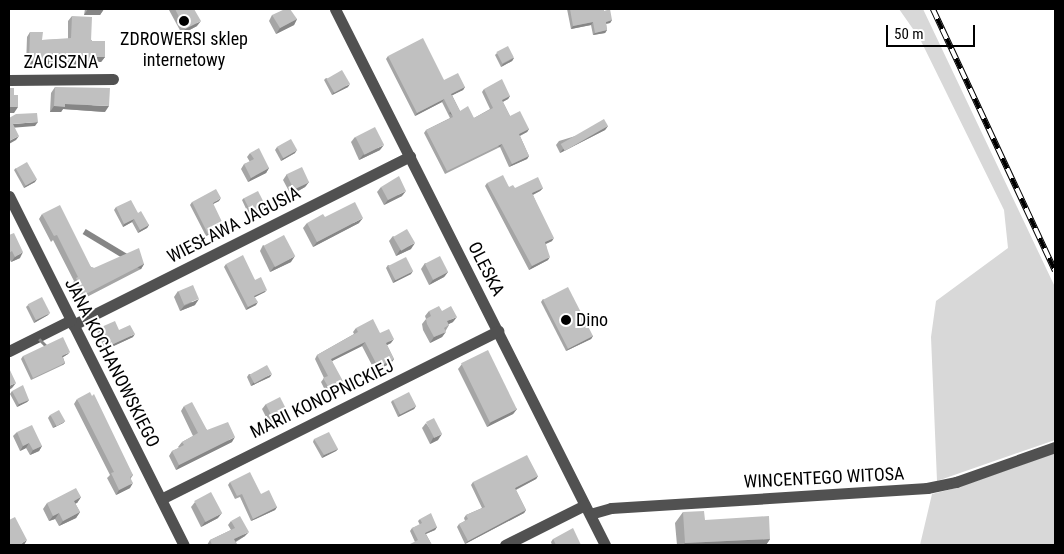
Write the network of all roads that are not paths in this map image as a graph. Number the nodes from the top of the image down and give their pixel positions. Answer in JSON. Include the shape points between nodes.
{"nodes":[{"id":1,"x":338,"y":10,"type":"edge"},
{"id":2,"x":113,"y":79,"type":"dead end"},
{"id":3,"x":9,"y":80,"type":"edge"},
{"id":4,"x":410,"y":156,"type":"junction"},
{"id":5,"x":9,"y":196,"type":"edge"},
{"id":6,"x":72,"y":323,"type":"junction"},
{"id":7,"x":498,"y":331,"type":"junction"},
{"id":8,"x":9,"y":351,"type":"edge"},
{"id":9,"x":1055,"y":446,"type":"edge"},
{"id":10,"x":161,"y":499,"type":"junction"},
{"id":11,"x":588,"y":509,"type":"junction"},
{"id":12,"x":184,"y":545,"type":"edge"},
{"id":13,"x":505,"y":545,"type":"edge"},
{"id":14,"x":605,"y":545,"type":"edge"}],
"edges":[{"from":1,"to":4,"type":"street","name":"OLESKA"},
{"from":2,"to":3,"type":"street","name":"ZACISZNA"},
{"from":4,"to":6,"type":"street","name":"WIESŁAWA JAGUSIA"},
{"from":4,"to":7,"type":"street","name":"OLESKA"},
{"from":5,"to":6,"type":"street","name":"JANA KOCHANOWSKIEGO"},
{"from":6,"to":8,"type":"street","name":"WIESŁAWA JAGUSIA"},
{"from":6,"to":10,"type":"street","name":"JANA KOCHANOWSKIEGO"},
{"from":7,"to":10,"type":"street","name":"MARII KONOPNICKIEJ"},
{"from":7,"to":11,"type":"street","name":"OLESKA"},
{"from":9,"to":11,"type":"street","name":"WINCENTEGO WITOSA","via":[[956,482],[927,488]]},
{"from":10,"to":12,"type":"street","name":"JANA KOCHANOWSKIEGO"},
{"from":11,"to":13,"type":"street","name":"WINCENTEGO WITOSA"},
{"from":11,"to":14,"type":"street","name":"OLESKA"}]}
